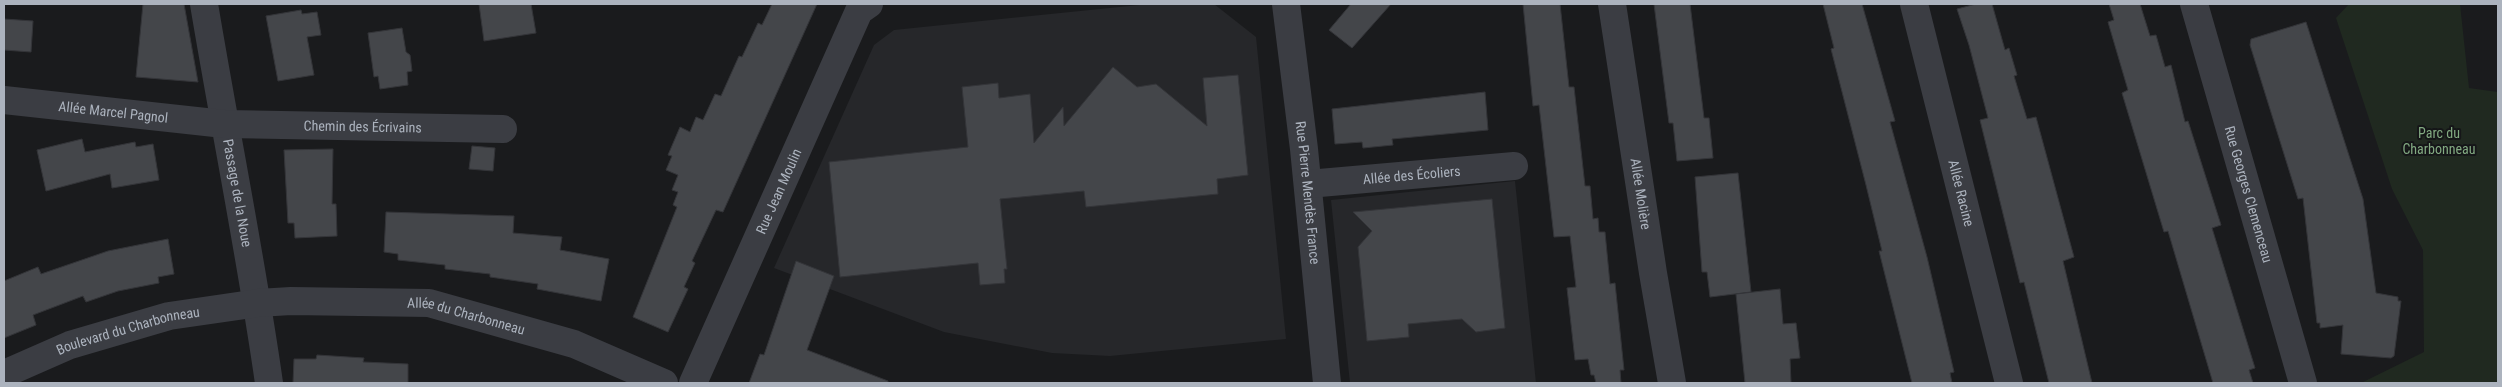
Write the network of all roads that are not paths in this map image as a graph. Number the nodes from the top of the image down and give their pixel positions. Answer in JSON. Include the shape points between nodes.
{"nodes":[{"id":1,"x":204,"y":4,"type":"edge"},
{"id":2,"x":869,"y":4,"type":"edge"},
{"id":3,"x":1286,"y":4,"type":"edge"},
{"id":4,"x":1612,"y":4,"type":"edge"},
{"id":5,"x":1914,"y":4,"type":"edge"},
{"id":6,"x":2194,"y":4,"type":"edge"},
{"id":7,"x":4,"y":100,"type":"edge"},
{"id":8,"x":224,"y":124,"type":"junction"},
{"id":9,"x":503,"y":129,"type":"dead end"},
{"id":10,"x":1514,"y":166,"type":"dead end"},
{"id":11,"x":1308,"y":184,"type":"junction"},
{"id":12,"x":258,"y":303,"type":"junction"},
{"id":13,"x":4,"y":374,"type":"edge"},
{"id":14,"x":269,"y":383,"type":"edge"},
{"id":15,"x":664,"y":383,"type":"edge"},
{"id":16,"x":693,"y":383,"type":"edge"},
{"id":17,"x":1327,"y":383,"type":"edge"},
{"id":18,"x":1672,"y":383,"type":"edge"},
{"id":19,"x":2009,"y":383,"type":"edge"},
{"id":20,"x":2303,"y":383,"type":"edge"}],
"edges":[{"from":1,"to":8,"type":"street","name":"Passage de la Noue"},
{"from":2,"to":16,"type":"street","name":"Rue Jean Moulin","via":[[859,11],[824,85]]},
{"from":3,"to":11,"type":"street","name":"Rue Pierre Mendès France"},
{"from":4,"to":18,"type":"street","name":"Allée Molière"},
{"from":5,"to":19,"type":"street","name":"Allée Racine"},
{"from":6,"to":20,"type":"street","name":"Rue Georges Clemenceau"},
{"from":7,"to":8,"type":"street","name":"Allée Marcel Pagnol"},
{"from":8,"to":9,"type":"street","name":"Chemin des Écrivains"},
{"from":8,"to":12,"type":"street","name":"Passage de la Noue"},
{"from":10,"to":11,"type":"street","name":"Allée des Écoliers"},
{"from":11,"to":17,"type":"street","name":"Rue Pierre Mendès France"},
{"from":12,"to":13,"type":"street","name":"Boulevard du Charbonneau","via":[[169,316],[70,345]]},
{"from":12,"to":14,"type":"street","name":"Passage de la Noue"},
{"from":12,"to":15,"type":"street","name":"Allée du Charbonneau","via":[[429,303],[574,344]]}]}
